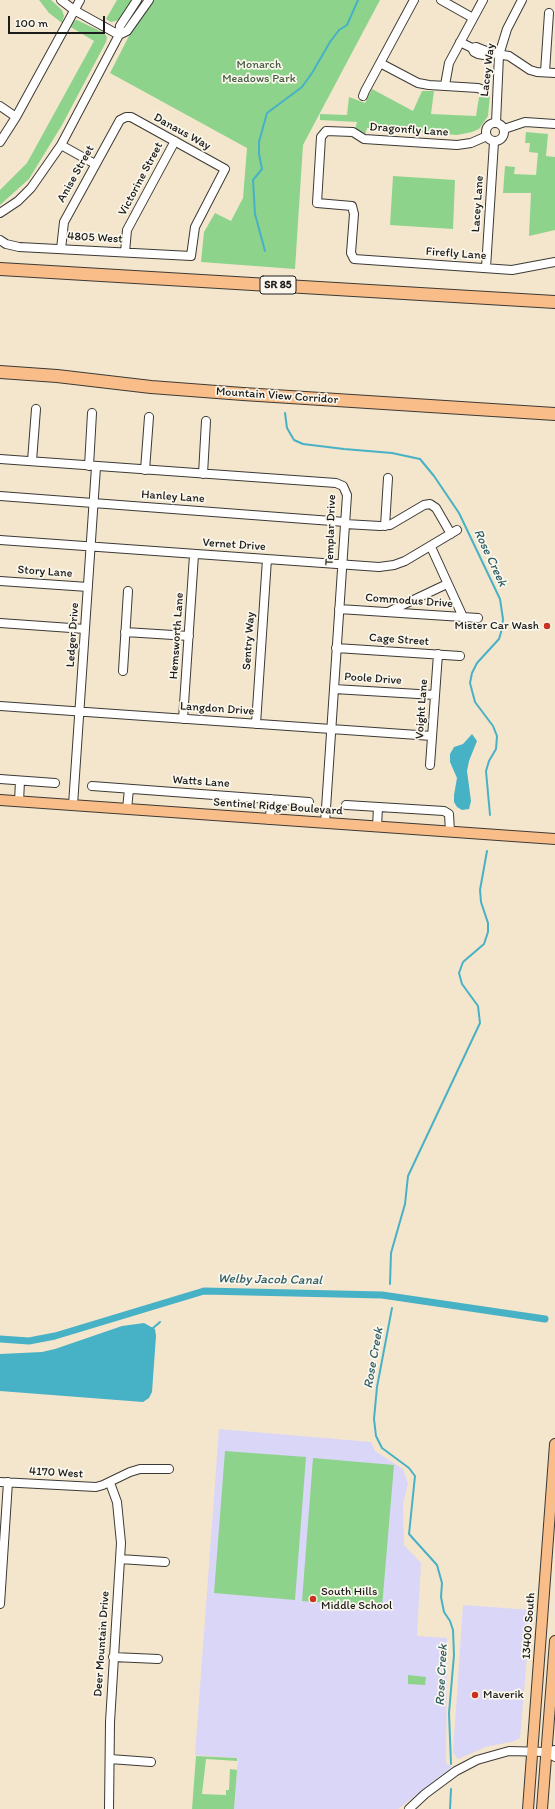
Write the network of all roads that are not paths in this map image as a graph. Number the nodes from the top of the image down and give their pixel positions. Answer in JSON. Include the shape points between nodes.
{"nodes":[{"id":1,"x":61,"y":0,"type":"edge"},
{"id":2,"x":80,"y":0,"type":"edge"},
{"id":3,"x":137,"y":0,"type":"edge"},
{"id":4,"x":149,"y":0,"type":"edge"},
{"id":5,"x":414,"y":0,"type":"edge"},
{"id":6,"x":441,"y":0,"type":"edge"},
{"id":7,"x":483,"y":0,"type":"edge"},
{"id":8,"x":522,"y":0,"type":"edge"},
{"id":9,"x":74,"y":10,"type":"junction"},
{"id":10,"x":549,"y":13,"type":"dead end"},
{"id":11,"x":473,"y":18,"type":"junction"},
{"id":12,"x":119,"y":35,"type":"junction"},
{"id":13,"x":460,"y":42,"type":"junction"},
{"id":14,"x":499,"y":55,"type":"junction"},
{"id":15,"x":380,"y":63,"type":"junction"},
{"id":16,"x":545,"y":72,"type":"junction"},
{"id":17,"x":555,"y":73,"type":"edge"},
{"id":18,"x":444,"y":85,"type":"junction"},
{"id":19,"x":483,"y":90,"type":"dead end"},
{"id":20,"x":363,"y":96,"type":"dead end"},
{"id":21,"x":0,"y":106,"type":"edge"},
{"id":22,"x":16,"y":117,"type":"junction"},
{"id":23,"x":126,"y":117,"type":"joint"},
{"id":24,"x":496,"y":123,"type":"junction"},
{"id":25,"x":555,"y":124,"type":"edge"},
{"id":26,"x":504,"y":129,"type":"junction"},
{"id":27,"x":487,"y":136,"type":"junction"},
{"id":28,"x":175,"y":141,"type":"junction"},
{"id":29,"x":0,"y":142,"type":"edge"},
{"id":30,"x":494,"y":142,"type":"junction"},
{"id":31,"x":61,"y":145,"type":"junction"},
{"id":32,"x":95,"y":164,"type":"junction"},
{"id":33,"x":0,"y":213,"type":"edge"},
{"id":34,"x":0,"y":240,"type":"edge"},
{"id":35,"x":61,"y":248,"type":"junction"},
{"id":36,"x":124,"y":252,"type":"junction"},
{"id":37,"x":191,"y":256,"type":"joint"},
{"id":38,"x":354,"y":259,"type":"joint"},
{"id":39,"x":555,"y":262,"type":"edge"},
{"id":40,"x":486,"y":268,"type":"junction"},
{"id":41,"x":0,"y":269,"type":"edge"},
{"id":42,"x":555,"y":302,"type":"edge"},
{"id":43,"x":0,"y":372,"type":"edge"},
{"id":44,"x":36,"y":409,"type":"dead end"},
{"id":45,"x":92,"y":413,"type":"dead end"},
{"id":46,"x":555,"y":414,"type":"edge"},
{"id":47,"x":149,"y":417,"type":"dead end"},
{"id":48,"x":206,"y":421,"type":"dead end"},
{"id":49,"x":0,"y":459,"type":"edge"},
{"id":50,"x":32,"y":461,"type":"junction"},
{"id":51,"x":92,"y":466,"type":"junction"},
{"id":52,"x":145,"y":470,"type":"junction"},
{"id":53,"x":203,"y":474,"type":"junction"},
{"id":54,"x":388,"y":478,"type":"dead end"},
{"id":55,"x":0,"y":496,"type":"edge"},
{"id":56,"x":94,"y":503,"type":"junction"},
{"id":57,"x":345,"y":523,"type":"junction"},
{"id":58,"x":385,"y":526,"type":"junction"},
{"id":59,"x":454,"y":532,"type":"joint"},
{"id":60,"x":0,"y":540,"type":"edge"},
{"id":61,"x":90,"y":546,"type":"junction"},
{"id":62,"x":431,"y":546,"type":"junction"},
{"id":63,"x":194,"y":555,"type":"junction"},
{"id":64,"x":267,"y":559,"type":"junction"},
{"id":65,"x":342,"y":564,"type":"junction"},
{"id":66,"x":0,"y":581,"type":"edge"},
{"id":67,"x":447,"y":584,"type":"junction"},
{"id":68,"x":88,"y":587,"type":"junction"},
{"id":69,"x":128,"y":591,"type":"dead end"},
{"id":70,"x":339,"y":609,"type":"junction"},
{"id":71,"x":388,"y":612,"type":"junction"},
{"id":72,"x":463,"y":617,"type":"junction"},
{"id":73,"x":478,"y":618,"type":"dead end"},
{"id":74,"x":0,"y":623,"type":"edge"},
{"id":75,"x":85,"y":629,"type":"junction"},
{"id":76,"x":125,"y":632,"type":"junction"},
{"id":77,"x":189,"y":636,"type":"junction"},
{"id":78,"x":336,"y":648,"type":"junction"},
{"id":79,"x":438,"y":654,"type":"junction"},
{"id":80,"x":460,"y":656,"type":"dead end"},
{"id":81,"x":123,"y":671,"type":"dead end"},
{"id":82,"x":334,"y":689,"type":"junction"},
{"id":83,"x":435,"y":695,"type":"junction"},
{"id":84,"x":0,"y":706,"type":"edge"},
{"id":85,"x":80,"y":712,"type":"junction"},
{"id":86,"x":183,"y":719,"type":"junction"},
{"id":87,"x":256,"y":724,"type":"junction"},
{"id":88,"x":331,"y":729,"type":"junction"},
{"id":89,"x":432,"y":736,"type":"junction"},
{"id":90,"x":430,"y":765,"type":"dead end"},
{"id":91,"x":0,"y":779,"type":"edge"},
{"id":92,"x":20,"y":781,"type":"junction"},
{"id":93,"x":55,"y":783,"type":"dead end"},
{"id":94,"x":92,"y":786,"type":"dead end"},
{"id":95,"x":129,"y":789,"type":"junction"},
{"id":96,"x":271,"y":799,"type":"junction"},
{"id":97,"x":0,"y":800,"type":"edge"},
{"id":98,"x":19,"y":802,"type":"junction"},
{"id":99,"x":309,"y":802,"type":"dead end"},
{"id":100,"x":73,"y":805,"type":"junction"},
{"id":101,"x":346,"y":805,"type":"dead end"},
{"id":102,"x":378,"y":807,"type":"junction"},
{"id":103,"x":127,"y":809,"type":"junction"},
{"id":104,"x":270,"y":820,"type":"junction"},
{"id":105,"x":325,"y":823,"type":"junction"},
{"id":106,"x":377,"y":827,"type":"junction"},
{"id":107,"x":450,"y":832,"type":"junction"},
{"id":108,"x":555,"y":839,"type":"edge"},
{"id":109,"x":555,"y":1444,"type":"edge"},
{"id":110,"x":169,"y":1469,"type":"dead end"},
{"id":111,"x":4,"y":1482,"type":"edge"},
{"id":112,"x":110,"y":1483,"type":"junction"},
{"id":113,"x":120,"y":1559,"type":"junction"},
{"id":114,"x":165,"y":1562,"type":"dead end"},
{"id":115,"x":0,"y":1604,"type":"edge"},
{"id":116,"x":555,"y":1641,"type":"edge"},
{"id":117,"x":113,"y":1656,"type":"junction"},
{"id":118,"x":158,"y":1660,"type":"dead end"},
{"id":119,"x":532,"y":1751,"type":"junction"},
{"id":120,"x":552,"y":1753,"type":"edge"},
{"id":121,"x":110,"y":1759,"type":"junction"},
{"id":122,"x":151,"y":1762,"type":"dead end"},
{"id":123,"x":109,"y":1809,"type":"edge"},
{"id":124,"x":409,"y":1809,"type":"edge"},
{"id":125,"x":528,"y":1809,"type":"edge"},
{"id":126,"x":542,"y":1809,"type":"edge"}],
"edges":[{"from":1,"to":9,"type":"street"},
{"from":2,"to":9,"type":"street"},
{"from":3,"to":12,"type":"street","via":[[120,26]]},
{"from":4,"to":12,"type":"street","via":[[128,30]]},
{"from":5,"to":15,"type":"street"},
{"from":6,"to":11,"type":"street"},
{"from":7,"to":11,"type":"street"},
{"from":8,"to":14,"type":"street","name":"Lacey Way","via":[[507,29]]},
{"from":9,"to":12,"type":"street"},
{"from":9,"to":22,"type":"street"},
{"from":10,"to":16,"type":"street"},
{"from":11,"to":13,"type":"street"},
{"from":12,"to":31,"type":"street"},
{"from":13,"to":14,"type":"street"},
{"from":13,"to":18,"type":"street","via":[[449,63]]},
{"from":14,"to":16,"type":"street","via":[[509,56],[530,70]]},
{"from":14,"to":24,"type":"street","name":"Lacey Way"},
{"from":15,"to":18,"type":"street","via":[[418,83]]},
{"from":15,"to":20,"type":"street"},
{"from":16,"to":17,"type":"street"},
{"from":18,"to":19,"type":"street"},
{"from":21,"to":22,"type":"street"},
{"from":22,"to":29,"type":"street"},
{"from":23,"to":28,"type":"street","name":"Danaus Way"},
{"from":23,"to":32,"type":"street","name":"Anise Street","via":[[120,120]]},
{"from":24,"to":26,"type":"street"},
{"from":24,"to":27,"type":"street","via":[[488,127]]},
{"from":25,"to":26,"type":"street","via":[[525,122]]},
{"from":26,"to":30,"type":"street","via":[[502,139]]},
{"from":27,"to":30,"type":"street"},
{"from":27,"to":38,"type":"street","name":"Dragonfly Lane","via":[[471,143],[457,145],[364,139],[353,132],[326,131],[321,137],[317,203],[352,206],[354,214],[351,253]]},
{"from":28,"to":36,"type":"street","name":"Victorine Street","via":[[127,230]]},
{"from":28,"to":37,"type":"street","name":"Danaus Way","via":[[225,170],[195,227]]},
{"from":30,"to":40,"type":"street","name":"Lacey Lane"},
{"from":31,"to":32,"type":"street"},
{"from":31,"to":33,"type":"street","via":[[31,188]]},
{"from":32,"to":35,"type":"street","name":"Anise Street","via":[[64,222]]},
{"from":34,"to":35,"type":"street","name":"4805 West","via":[[19,247]]},
{"from":35,"to":36,"type":"street","name":"4805 West"},
{"from":36,"to":37,"type":"street","name":"4805 West"},
{"from":38,"to":40,"type":"street","name":"Firefly Lane"},
{"from":39,"to":40,"type":"street","name":"Firefly Lane","via":[[512,270]]},
{"from":41,"to":42,"type":"highway","number":"SR 85"},
{"from":43,"to":46,"type":"highway","name":"Mountain View Corridor","via":[[242,394]]},
{"from":44,"to":50,"type":"street"},
{"from":45,"to":51,"type":"street","name":"Ledger Drive"},
{"from":47,"to":52,"type":"street"},
{"from":48,"to":53,"type":"street"},
{"from":49,"to":50,"type":"street","name":"Templar Drive"},
{"from":50,"to":51,"type":"street","name":"Templar Drive"},
{"from":51,"to":52,"type":"street","name":"Templar Drive"},
{"from":51,"to":56,"type":"street","name":"Ledger Drive"},
{"from":52,"to":53,"type":"street","name":"Templar Drive"},
{"from":53,"to":57,"type":"street","name":"Templar Drive","via":[[339,483],[346,493]]},
{"from":54,"to":58,"type":"street"},
{"from":55,"to":56,"type":"street","name":"Hanley Lane"},
{"from":56,"to":57,"type":"street","name":"Hanley Lane"},
{"from":56,"to":61,"type":"street","name":"Ledger Drive"},
{"from":57,"to":58,"type":"street","name":"Hanley Lane"},
{"from":57,"to":65,"type":"street","name":"Templar Drive"},
{"from":58,"to":59,"type":"street","name":"Hanley Lane","via":[[430,504]]},
{"from":59,"to":62,"type":"street","name":"Vernet Drive"},
{"from":60,"to":61,"type":"street","name":"Vernet Drive"},
{"from":61,"to":63,"type":"street","name":"Vernet Drive"},
{"from":61,"to":68,"type":"street","name":"Ledger Drive"},
{"from":62,"to":65,"type":"street","name":"Vernet Drive","via":[[411,559],[394,565],[379,567]]},
{"from":62,"to":67,"type":"street"},
{"from":63,"to":64,"type":"street","name":"Vernet Drive"},
{"from":63,"to":77,"type":"street","name":"Hemsworth Lane"},
{"from":64,"to":65,"type":"street","name":"Vernet Drive"},
{"from":64,"to":87,"type":"street","name":"Sentry Way"},
{"from":65,"to":70,"type":"street","name":"Templar Drive"},
{"from":66,"to":68,"type":"street","name":"Story Lane"},
{"from":67,"to":71,"type":"street"},
{"from":67,"to":72,"type":"street"},
{"from":68,"to":75,"type":"street","name":"Ledger Drive"},
{"from":69,"to":76,"type":"street"},
{"from":70,"to":71,"type":"street","name":"Commodus Drive"},
{"from":70,"to":78,"type":"street","name":"Templar Drive"},
{"from":71,"to":72,"type":"street","name":"Commodus Drive"},
{"from":72,"to":73,"type":"street","name":"Commodus Drive"},
{"from":74,"to":75,"type":"street"},
{"from":75,"to":85,"type":"street","name":"Ledger Drive"},
{"from":76,"to":77,"type":"street"},
{"from":76,"to":81,"type":"street"},
{"from":77,"to":86,"type":"street","name":"Hemsworth Lane"},
{"from":78,"to":79,"type":"street","name":"Cage Street"},
{"from":78,"to":82,"type":"street","name":"Templar Drive"},
{"from":79,"to":80,"type":"street","name":"Cage Street"},
{"from":79,"to":83,"type":"street","name":"Voight Lane"},
{"from":82,"to":83,"type":"street","name":"Poole Drive"},
{"from":82,"to":88,"type":"street","name":"Templar Drive"},
{"from":83,"to":89,"type":"street","name":"Voight Lane"},
{"from":84,"to":85,"type":"street","name":"Langdon Drive"},
{"from":85,"to":86,"type":"street","name":"Langdon Drive"},
{"from":85,"to":100,"type":"street","name":"Ledger Drive"},
{"from":86,"to":87,"type":"street","name":"Langdon Drive"},
{"from":87,"to":88,"type":"street","name":"Langdon Drive"},
{"from":88,"to":89,"type":"street","name":"Langdon Drive"},
{"from":88,"to":105,"type":"street","name":"Templar Drive"},
{"from":89,"to":90,"type":"street","name":"Voight Lane"},
{"from":91,"to":92,"type":"street"},
{"from":92,"to":93,"type":"street"},
{"from":92,"to":98,"type":"street"},
{"from":94,"to":95,"type":"street","name":"Watts Lane"},
{"from":95,"to":96,"type":"street","name":"Watts Lane"},
{"from":95,"to":103,"type":"street"},
{"from":96,"to":99,"type":"street","name":"Watts Lane"},
{"from":96,"to":104,"type":"street"},
{"from":97,"to":98,"type":"main road","name":"Sentinel Ridge Boulevard"},
{"from":98,"to":100,"type":"main road","name":"Sentinel Ridge Boulevard"},
{"from":100,"to":103,"type":"main road","name":"Sentinel Ridge Boulevard"},
{"from":101,"to":102,"type":"street"},
{"from":102,"to":106,"type":"street"},
{"from":102,"to":107,"type":"street","via":[[444,812],[449,814]]},
{"from":103,"to":104,"type":"main road","name":"Sentinel Ridge Boulevard"},
{"from":104,"to":105,"type":"main road","name":"Sentinel Ridge Boulevard"},
{"from":105,"to":106,"type":"main road","name":"Sentinel Ridge Boulevard"},
{"from":106,"to":107,"type":"main road","name":"Sentinel Ridge Boulevard"},
{"from":107,"to":108,"type":"main road","name":"Sentinel Ridge Boulevard"},
{"from":109,"to":119,"type":"main road","name":"13400 South"},
{"from":110,"to":112,"type":"street","name":"4170 West","via":[[140,1469]]},
{"from":111,"to":112,"type":"street","name":"4170 West","via":[[88,1487]]},
{"from":111,"to":115,"type":"street"},
{"from":112,"to":113,"type":"street","name":"Deer Mountain Drive","via":[[120,1515]]},
{"from":113,"to":114,"type":"street"},
{"from":113,"to":117,"type":"street","name":"Deer Mountain Drive"},
{"from":116,"to":120,"type":"main road"},
{"from":117,"to":118,"type":"street"},
{"from":117,"to":121,"type":"street","name":"Deer Mountain Drive"},
{"from":119,"to":120,"type":"street"},
{"from":119,"to":124,"type":"street","via":[[499,1753],[467,1764]]},
{"from":119,"to":125,"type":"main road","name":"13400 South"},
{"from":120,"to":126,"type":"main road"},
{"from":121,"to":122,"type":"street"},
{"from":121,"to":123,"type":"street","name":"Deer Mountain Drive"}]}
